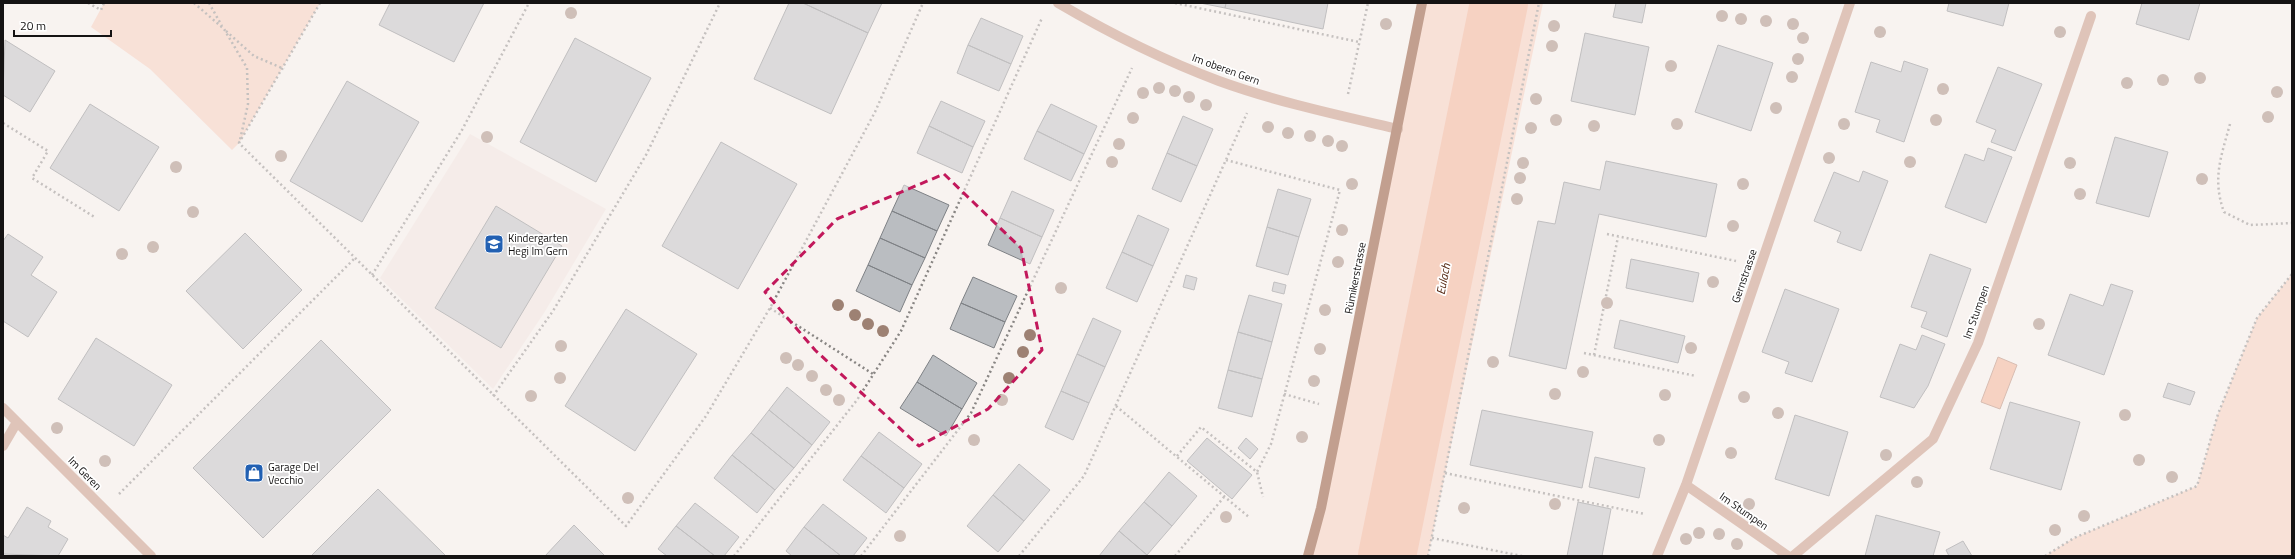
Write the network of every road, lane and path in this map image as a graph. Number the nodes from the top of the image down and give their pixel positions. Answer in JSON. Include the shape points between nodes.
{"nodes":[{"id":1,"x":88,"y":3,"type":"edge"},
{"id":2,"x":104,"y":3,"type":"edge"},
{"id":3,"x":194,"y":3,"type":"edge"},
{"id":4,"x":209,"y":3,"type":"edge"},
{"id":5,"x":320,"y":3,"type":"edge"},
{"id":6,"x":529,"y":3,"type":"edge"},
{"id":7,"x":720,"y":3,"type":"edge"},
{"id":8,"x":923,"y":3,"type":"edge"},
{"id":9,"x":1058,"y":3,"type":"edge"},
{"id":10,"x":1175,"y":3,"type":"edge"},
{"id":11,"x":1368,"y":3,"type":"edge"},
{"id":12,"x":1422,"y":3,"type":"edge"},
{"id":13,"x":1539,"y":3,"type":"edge"},
{"id":14,"x":1850,"y":3,"type":"edge"},
{"id":15,"x":1046,"y":10,"type":"dead end"},
{"id":16,"x":2092,"y":16,"type":"dead end"},
{"id":17,"x":224,"y":29,"type":"junction"},
{"id":18,"x":1360,"y":42,"type":"junction"},
{"id":19,"x":1142,"y":48,"type":"junction"},
{"id":20,"x":284,"y":69,"type":"junction"},
{"id":21,"x":1256,"y":93,"type":"junction"},
{"id":22,"x":1343,"y":116,"type":"junction"},
{"id":23,"x":3,"y":122,"type":"edge"},
{"id":24,"x":2230,"y":124,"type":"dead end"},
{"id":25,"x":1398,"y":129,"type":"junction"},
{"id":26,"x":239,"y":143,"type":"junction"},
{"id":27,"x":1226,"y":160,"type":"junction"},
{"id":28,"x":96,"y":218,"type":"dead end"},
{"id":29,"x":2292,"y":223,"type":"edge"},
{"id":30,"x":1607,"y":234,"type":"dead end"},
{"id":31,"x":1618,"y":237,"type":"junction"},
{"id":32,"x":355,"y":258,"type":"junction"},
{"id":33,"x":1736,"y":262,"type":"dead end"},
{"id":34,"x":2292,"y":274,"type":"edge"},
{"id":35,"x":372,"y":275,"type":"junction"},
{"id":36,"x":770,"y":308,"type":"junction"},
{"id":37,"x":1584,"y":353,"type":"dead end"},
{"id":38,"x":1594,"y":355,"type":"junction"},
{"id":39,"x":872,"y":374,"type":"junction"},
{"id":40,"x":1696,"y":376,"type":"dead end"},
{"id":41,"x":1284,"y":394,"type":"junction"},
{"id":42,"x":493,"y":396,"type":"junction"},
{"id":43,"x":1319,"y":404,"type":"dead end"},
{"id":44,"x":1116,"y":406,"type":"junction"},
{"id":45,"x":3,"y":408,"type":"edge"},
{"id":46,"x":17,"y":422,"type":"junction"},
{"id":47,"x":3,"y":446,"type":"edge"},
{"id":48,"x":1177,"y":456,"type":"junction"},
{"id":49,"x":1257,"y":472,"type":"junction"},
{"id":50,"x":1445,"y":472,"type":"junction"},
{"id":51,"x":1686,"y":485,"type":"junction"},
{"id":52,"x":1224,"y":497,"type":"junction"},
{"id":53,"x":1263,"y":497,"type":"dead end"},
{"id":54,"x":104,"y":509,"type":"junction"},
{"id":55,"x":1645,"y":514,"type":"dead end"},
{"id":56,"x":1250,"y":518,"type":"dead end"},
{"id":57,"x":1432,"y":538,"type":"junction"},
{"id":58,"x":151,"y":556,"type":"edge"},
{"id":59,"x":734,"y":556,"type":"edge"},
{"id":60,"x":861,"y":556,"type":"edge"},
{"id":61,"x":1019,"y":556,"type":"edge"},
{"id":62,"x":1175,"y":556,"type":"edge"},
{"id":63,"x":1308,"y":556,"type":"edge"},
{"id":64,"x":1428,"y":556,"type":"edge"},
{"id":65,"x":1522,"y":556,"type":"edge"},
{"id":66,"x":1657,"y":556,"type":"edge"},
{"id":67,"x":1788,"y":556,"type":"edge"},
{"id":68,"x":1793,"y":556,"type":"edge"},
{"id":69,"x":2045,"y":556,"type":"edge"}],
"edges":[{"from":1,"to":2,"type":"path","via":[[100,10]]},
{"from":3,"to":17,"type":"path"},
{"from":4,"to":17,"type":"path"},
{"from":5,"to":20,"type":"path"},
{"from":6,"to":35,"type":"path","via":[[462,130]]},
{"from":7,"to":42,"type":"path","via":[[646,155],[553,311]]},
{"from":8,"to":36,"type":"path","via":[[875,112]]},
{"from":9,"to":19,"type":"street","name":"Im oberen Gern"},
{"from":10,"to":18,"type":"path"},
{"from":11,"to":18,"type":"path"},
{"from":12,"to":25,"type":"main road","name":"Rümikerstrasse"},
{"from":13,"to":50,"type":"path"},
{"from":14,"to":51,"type":"street","name":"Gernstrasse"},
{"from":15,"to":39,"type":"path","via":[[901,331]]},
{"from":16,"to":68,"type":"street","name":"Im Stumpen","via":[[1978,344],[1933,439]]},
{"from":17,"to":20,"type":"path","via":[[254,56]]},
{"from":17,"to":26,"type":"path","via":[[247,68],[248,104]]},
{"from":18,"to":22,"type":"path"},
{"from":19,"to":21,"type":"street","name":"Im oberen Gern","via":[[1193,71]]},
{"from":19,"to":60,"type":"path","via":[[971,413]]},
{"from":20,"to":26,"type":"path"},
{"from":21,"to":22,"type":"street","name":"Im oberen Gern"},
{"from":21,"to":27,"type":"path"},
{"from":22,"to":25,"type":"street","name":"Im oberen Gern"},
{"from":23,"to":28,"type":"path","via":[[48,151],[32,178]]},
{"from":24,"to":29,"type":"path","via":[[2217,170],[2219,196],[2224,212],[2250,225]]},
{"from":25,"to":63,"type":"main road","name":"Rümikerstrasse","via":[[1321,508]]},
{"from":26,"to":32,"type":"path"},
{"from":27,"to":41,"type":"path","via":[[1340,190]]},
{"from":27,"to":44,"type":"path"},
{"from":30,"to":31,"type":"path"},
{"from":31,"to":33,"type":"path"},
{"from":31,"to":38,"type":"path"},
{"from":32,"to":35,"type":"path"},
{"from":32,"to":54,"type":"path"},
{"from":34,"to":69,"type":"path","via":[[2257,318],[2218,414],[2196,486],[2074,538]]},
{"from":35,"to":42,"type":"path"},
{"from":36,"to":39,"type":"path"},
{"from":36,"to":42,"type":"path","via":[[706,416],[626,526]]},
{"from":37,"to":38,"type":"path"},
{"from":38,"to":40,"type":"path"},
{"from":39,"to":59,"type":"path","via":[[857,400]]},
{"from":41,"to":43,"type":"path"},
{"from":41,"to":49,"type":"path","via":[[1271,444]]},
{"from":44,"to":48,"type":"path"},
{"from":44,"to":61,"type":"path","via":[[1084,476]]},
{"from":45,"to":46,"type":"street","name":"Im Geren"},
{"from":46,"to":47,"type":"street"},
{"from":46,"to":54,"type":"street","name":"Im Geren"},
{"from":48,"to":49,"type":"path","via":[[1201,426]]},
{"from":48,"to":52,"type":"path"},
{"from":49,"to":53,"type":"path"},
{"from":50,"to":55,"type":"path"},
{"from":50,"to":57,"type":"path"},
{"from":51,"to":66,"type":"street","name":"Gernstrasse"},
{"from":51,"to":67,"type":"street","name":"Im Stumpen"},
{"from":52,"to":56,"type":"path"},
{"from":52,"to":62,"type":"path"},
{"from":54,"to":58,"type":"street","name":"Im Geren"},
{"from":57,"to":64,"type":"path"},
{"from":57,"to":65,"type":"path"}]}
